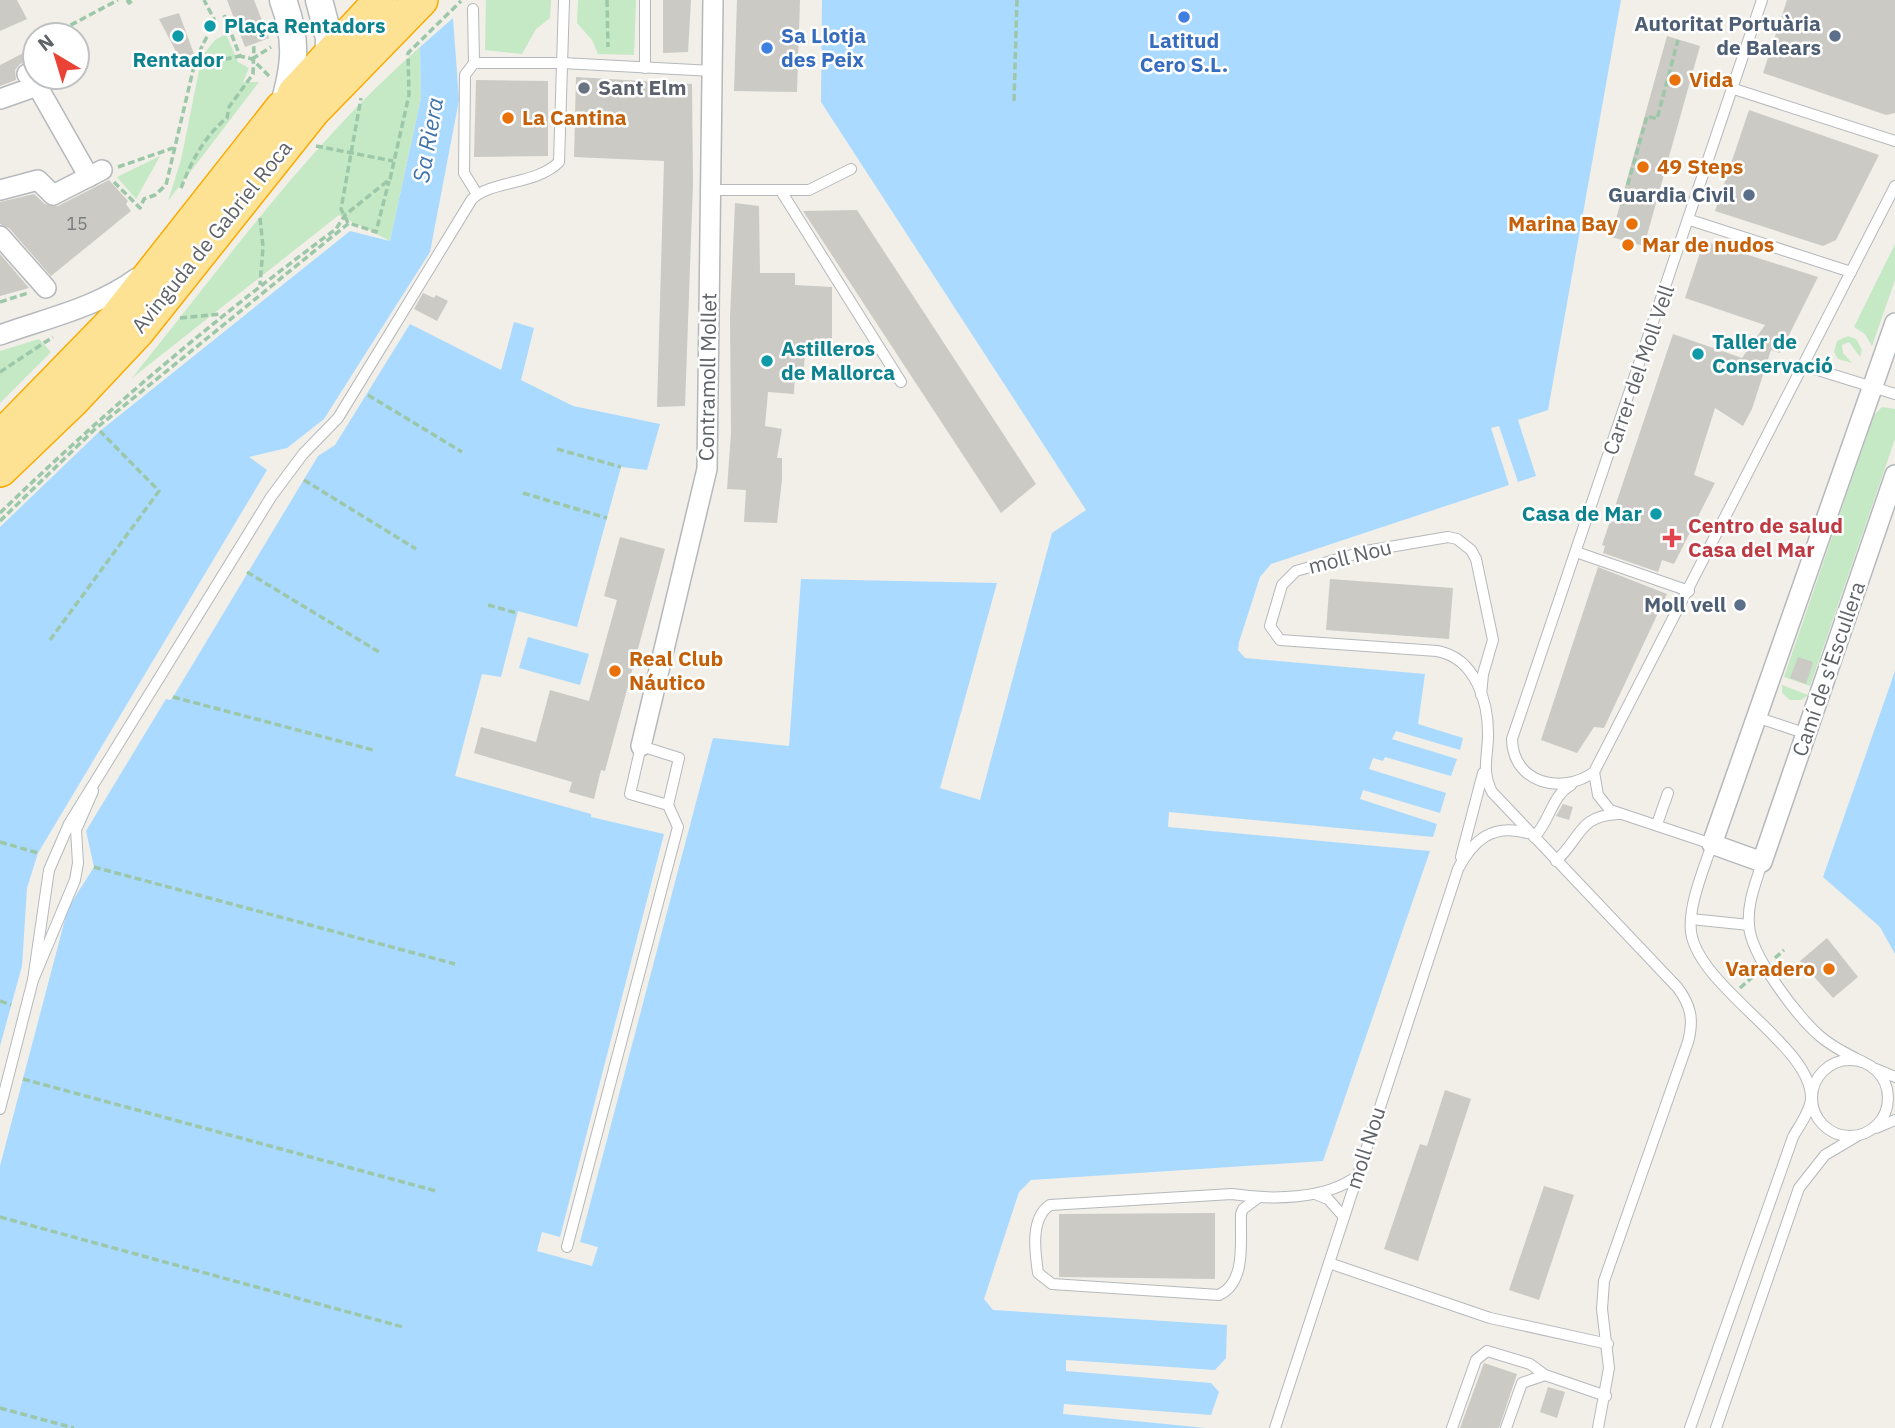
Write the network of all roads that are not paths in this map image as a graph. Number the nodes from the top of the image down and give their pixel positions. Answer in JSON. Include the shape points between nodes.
{"nodes":[{"id":1,"x":283,"y":0,"type":"edge"},
{"id":2,"x":319,"y":0,"type":"edge"},
{"id":3,"x":381,"y":0,"type":"edge"},
{"id":4,"x":421,"y":0,"type":"edge"},
{"id":5,"x":564,"y":0,"type":"edge"},
{"id":6,"x":645,"y":0,"type":"edge"},
{"id":7,"x":713,"y":0,"type":"edge"},
{"id":8,"x":1762,"y":0,"type":"edge"},
{"id":9,"x":473,"y":9,"type":"dead end"},
{"id":10,"x":294,"y":33,"type":"junction"},
{"id":11,"x":376,"y":44,"type":"junction"},
{"id":12,"x":330,"y":54,"type":"junction"},
{"id":13,"x":474,"y":63,"type":"junction"},
{"id":14,"x":562,"y":63,"type":"junction"},
{"id":15,"x":645,"y":68,"type":"junction"},
{"id":16,"x":713,"y":71,"type":"junction"},
{"id":17,"x":1734,"y":89,"type":"junction"},
{"id":18,"x":291,"y":98,"type":"junction"},
{"id":19,"x":0,"y":99,"type":"edge"},
{"id":20,"x":1895,"y":141,"type":"edge"},
{"id":21,"x":850,"y":169,"type":"dead end"},
{"id":22,"x":1895,"y":186,"type":"edge"},
{"id":23,"x":0,"y":190,"type":"edge"},
{"id":24,"x":713,"y":190,"type":"junction"},
{"id":25,"x":781,"y":191,"type":"junction"},
{"id":26,"x":477,"y":194,"type":"junction"},
{"id":27,"x":1690,"y":220,"type":"junction"},
{"id":28,"x":0,"y":236,"type":"edge"},
{"id":29,"x":161,"y":262,"type":"junction"},
{"id":30,"x":1851,"y":272,"type":"junction"},
{"id":31,"x":44,"y":286,"type":"road end"},
{"id":32,"x":1895,"y":323,"type":"edge"},
{"id":33,"x":0,"y":335,"type":"edge"},
{"id":34,"x":1805,"y":366,"type":"junction"},
{"id":35,"x":901,"y":382,"type":"dead end"},
{"id":36,"x":1874,"y":387,"type":"junction"},
{"id":37,"x":1895,"y":394,"type":"edge"},
{"id":38,"x":0,"y":438,"type":"edge"},
{"id":39,"x":0,"y":470,"type":"edge"},
{"id":40,"x":1895,"y":475,"type":"edge"},
{"id":41,"x":1576,"y":552,"type":"junction"},
{"id":42,"x":1689,"y":591,"type":"junction"},
{"id":43,"x":1482,"y":695,"type":"junction"},
{"id":44,"x":1756,"y":717,"type":"junction"},
{"id":45,"x":1807,"y":734,"type":"junction"},
{"id":46,"x":640,"y":746,"type":"junction"},
{"id":47,"x":1484,"y":769,"type":"junction"},
{"id":48,"x":1594,"y":772,"type":"junction"},
{"id":49,"x":1576,"y":782,"type":"junction"},
{"id":50,"x":94,"y":787,"type":"junction"},
{"id":51,"x":1668,"y":793,"type":"dead end"},
{"id":52,"x":668,"y":805,"type":"junction"},
{"id":53,"x":1619,"y":814,"type":"junction"},
{"id":54,"x":1657,"y":824,"type":"junction"},
{"id":55,"x":1534,"y":837,"type":"junction"},
{"id":56,"x":1712,"y":844,"type":"junction"},
{"id":57,"x":1556,"y":861,"type":"junction"},
{"id":58,"x":1762,"y":862,"type":"junction"},
{"id":59,"x":1458,"y":869,"type":"junction"},
{"id":60,"x":1691,"y":919,"type":"junction"},
{"id":61,"x":1749,"y":925,"type":"junction"},
{"id":62,"x":33,"y":980,"type":"junction"},
{"id":63,"x":1863,"y":1062,"type":"junction"},
{"id":64,"x":1874,"y":1068,"type":"junction"},
{"id":65,"x":1895,"y":1077,"type":"edge"},
{"id":66,"x":1811,"y":1101,"type":"junction"},
{"id":67,"x":0,"y":1109,"type":"edge"},
{"id":68,"x":1895,"y":1119,"type":"edge"},
{"id":69,"x":1870,"y":1132,"type":"junction"},
{"id":70,"x":1857,"y":1136,"type":"junction"},
{"id":71,"x":1357,"y":1176,"type":"junction"},
{"id":72,"x":1314,"y":1194,"type":"junction"},
{"id":73,"x":1259,"y":1197,"type":"junction"},
{"id":74,"x":1344,"y":1217,"type":"junction"},
{"id":75,"x":567,"y":1247,"type":"dead end"},
{"id":76,"x":1329,"y":1263,"type":"junction"},
{"id":77,"x":1608,"y":1344,"type":"junction"},
{"id":78,"x":1545,"y":1375,"type":"junction"},
{"id":79,"x":1606,"y":1396,"type":"junction"},
{"id":80,"x":1275,"y":1428,"type":"edge"},
{"id":81,"x":1452,"y":1428,"type":"edge"},
{"id":82,"x":1506,"y":1428,"type":"edge"},
{"id":83,"x":1598,"y":1428,"type":"edge"},
{"id":84,"x":1690,"y":1428,"type":"edge"},
{"id":85,"x":1716,"y":1428,"type":"edge"}],
"edges":[{"from":1,"to":10,"type":"main road"},
{"from":2,"to":12,"type":"main road"},
{"from":3,"to":12,"type":"highway","name":"Avinguda de Gabriel Roca"},
{"from":4,"to":11,"type":"highway","name":"Avinguda de Gabriel Roca"},
{"from":5,"to":14,"type":"lane"},
{"from":6,"to":15,"type":"lane"},
{"from":7,"to":16,"type":"street","name":"Contramoll Mollet"},
{"from":8,"to":17,"type":"lane","name":"Carrer del Moll Vell"},
{"from":9,"to":13,"type":"lane"},
{"from":10,"to":12,"type":"main road"},
{"from":10,"to":18,"type":"main road"},
{"from":11,"to":12,"type":"main road"},
{"from":11,"to":18,"type":"highway","name":"Avinguda de Gabriel Roca"},
{"from":12,"to":18,"type":"highway","name":"Avinguda de Gabriel Roca"},
{"from":13,"to":14,"type":"lane"},
{"from":13,"to":26,"type":"lane","via":[[465,75],[464,173]]},
{"from":14,"to":15,"type":"lane"},
{"from":14,"to":26,"type":"lane","via":[[559,162],[547,171]]},
{"from":15,"to":16,"type":"lane"},
{"from":16,"to":24,"type":"street","name":"Contramoll Mollet"},
{"from":17,"to":20,"type":"lane"},
{"from":17,"to":27,"type":"lane","name":"Carrer del Moll Vell"},
{"from":18,"to":29,"type":"highway","name":"Avinguda de Gabriel Roca"},
{"from":18,"to":39,"type":"highway","name":"Avinguda de Gabriel Roca","via":[[137,332]]},
{"from":19,"to":23,"type":"street","via":[[34,83],[96,174],[53,195],[38,180]]},
{"from":21,"to":25,"type":"lane","via":[[808,190]]},
{"from":22,"to":30,"type":"lane"},
{"from":24,"to":25,"type":"lane"},
{"from":24,"to":46,"type":"street","name":"Contramoll Mollet","via":[[707,469]]},
{"from":25,"to":35,"type":"lane"},
{"from":26,"to":50,"type":"lane","via":[[338,418],[271,497]]},
{"from":27,"to":30,"type":"lane"},
{"from":27,"to":41,"type":"lane","name":"Carrer del Moll Vell"},
{"from":28,"to":31,"type":"street"},
{"from":29,"to":33,"type":"street","via":[[124,288],[71,313]]},
{"from":29,"to":38,"type":"highway","name":"Avinguda de Gabriel Roca","via":[[82,356]]},
{"from":30,"to":34,"type":"lane"},
{"from":32,"to":36,"type":"street"},
{"from":34,"to":36,"type":"lane"},
{"from":34,"to":42,"type":"lane"},
{"from":36,"to":37,"type":"lane"},
{"from":36,"to":44,"type":"street"},
{"from":40,"to":45,"type":"street","name":"Camí de s'Escullera"},
{"from":41,"to":42,"type":"lane"},
{"from":41,"to":49,"type":"lane","name":"Carrer del Moll Vell","via":[[1513,739],[1518,764],[1536,780],[1558,785]]},
{"from":42,"to":48,"type":"lane"},
{"from":43,"to":43,"type":"lane","name":"moll Nou","via":[[1464,664],[1445,653],[1280,640],[1270,626],[1282,585],[1296,571],[1366,551],[1448,537],[1463,542],[1476,559],[1493,640]]},
{"from":43,"to":47,"type":"lane","name":"moll Nou","via":[[1488,719]]},
{"from":44,"to":45,"type":"lane"},
{"from":44,"to":56,"type":"street"},
{"from":45,"to":58,"type":"street","name":"Camí de s'Escullera"},
{"from":46,"to":52,"type":"lane","name":"Contramoll Mollet","via":[[630,794]]},
{"from":46,"to":52,"type":"lane","via":[[679,758]]},
{"from":47,"to":55,"type":"lane","via":[[1492,792]]},
{"from":47,"to":59,"type":"lane","name":"moll Nou"},
{"from":48,"to":49,"type":"lane"},
{"from":48,"to":53,"type":"lane","via":[[1598,795]]},
{"from":49,"to":55,"type":"lane","via":[[1560,793]]},
{"from":50,"to":62,"type":"lane","via":[[76,830],[75,880]]},
{"from":50,"to":62,"type":"lane","via":[[83,799],[54,857]]},
{"from":51,"to":54,"type":"lane"},
{"from":52,"to":75,"type":"lane","via":[[678,827]]},
{"from":53,"to":54,"type":"lane"},
{"from":53,"to":57,"type":"lane","via":[[1587,821]]},
{"from":54,"to":56,"type":"lane"},
{"from":55,"to":57,"type":"lane"},
{"from":55,"to":59,"type":"lane","name":"moll Nou","via":[[1518,830],[1492,832],[1473,844]]},
{"from":56,"to":58,"type":"street"},
{"from":56,"to":60,"type":"lane"},
{"from":57,"to":77,"type":"lane","via":[[1677,987],[1692,1019],[1688,1042],[1604,1281],[1602,1309]]},
{"from":58,"to":61,"type":"lane"},
{"from":59,"to":71,"type":"lane","name":"moll Nou"},
{"from":60,"to":61,"type":"lane"},
{"from":60,"to":66,"type":"lane","via":[[1695,944],[1704,960],[1804,1074]]},
{"from":61,"to":63,"type":"lane","via":[[1754,945],[1797,1011],[1821,1037]]},
{"from":62,"to":67,"type":"lane"},
{"from":63,"to":64,"type":"lane"},
{"from":63,"to":66,"type":"lane","via":[[1851,1060],[1828,1067],[1819,1076]]},
{"from":64,"to":65,"type":"lane"},
{"from":64,"to":69,"type":"lane","via":[[1882,1077],[1888,1101],[1879,1124]]},
{"from":66,"to":70,"type":"lane","via":[[1822,1125],[1832,1132]]},
{"from":66,"to":84,"type":"lane","via":[[1793,1137]]},
{"from":68,"to":69,"type":"lane"},
{"from":69,"to":70,"type":"lane"},
{"from":70,"to":85,"type":"lane","via":[[1825,1155],[1799,1188]]},
{"from":71,"to":72,"type":"lane","via":[[1339,1188]]},
{"from":71,"to":74,"type":"lane","name":"moll Nou"},
{"from":72,"to":73,"type":"lane"},
{"from":72,"to":74,"type":"lane","via":[[1328,1199]]},
{"from":73,"to":73,"type":"lane","via":[[1232,1194],[1050,1206],[1037,1224],[1038,1273],[1052,1284],[1219,1295],[1231,1286],[1239,1270],[1243,1209]]},
{"from":74,"to":76,"type":"lane","name":"moll Nou"},
{"from":76,"to":77,"type":"lane","via":[[1490,1318]]},
{"from":76,"to":80,"type":"lane","name":"moll Nou"},
{"from":77,"to":79,"type":"lane"},
{"from":78,"to":79,"type":"lane"},
{"from":78,"to":81,"type":"lane","via":[[1530,1364],[1482,1353]]},
{"from":78,"to":82,"type":"lane","via":[[1522,1383]]},
{"from":79,"to":83,"type":"lane"}]}
